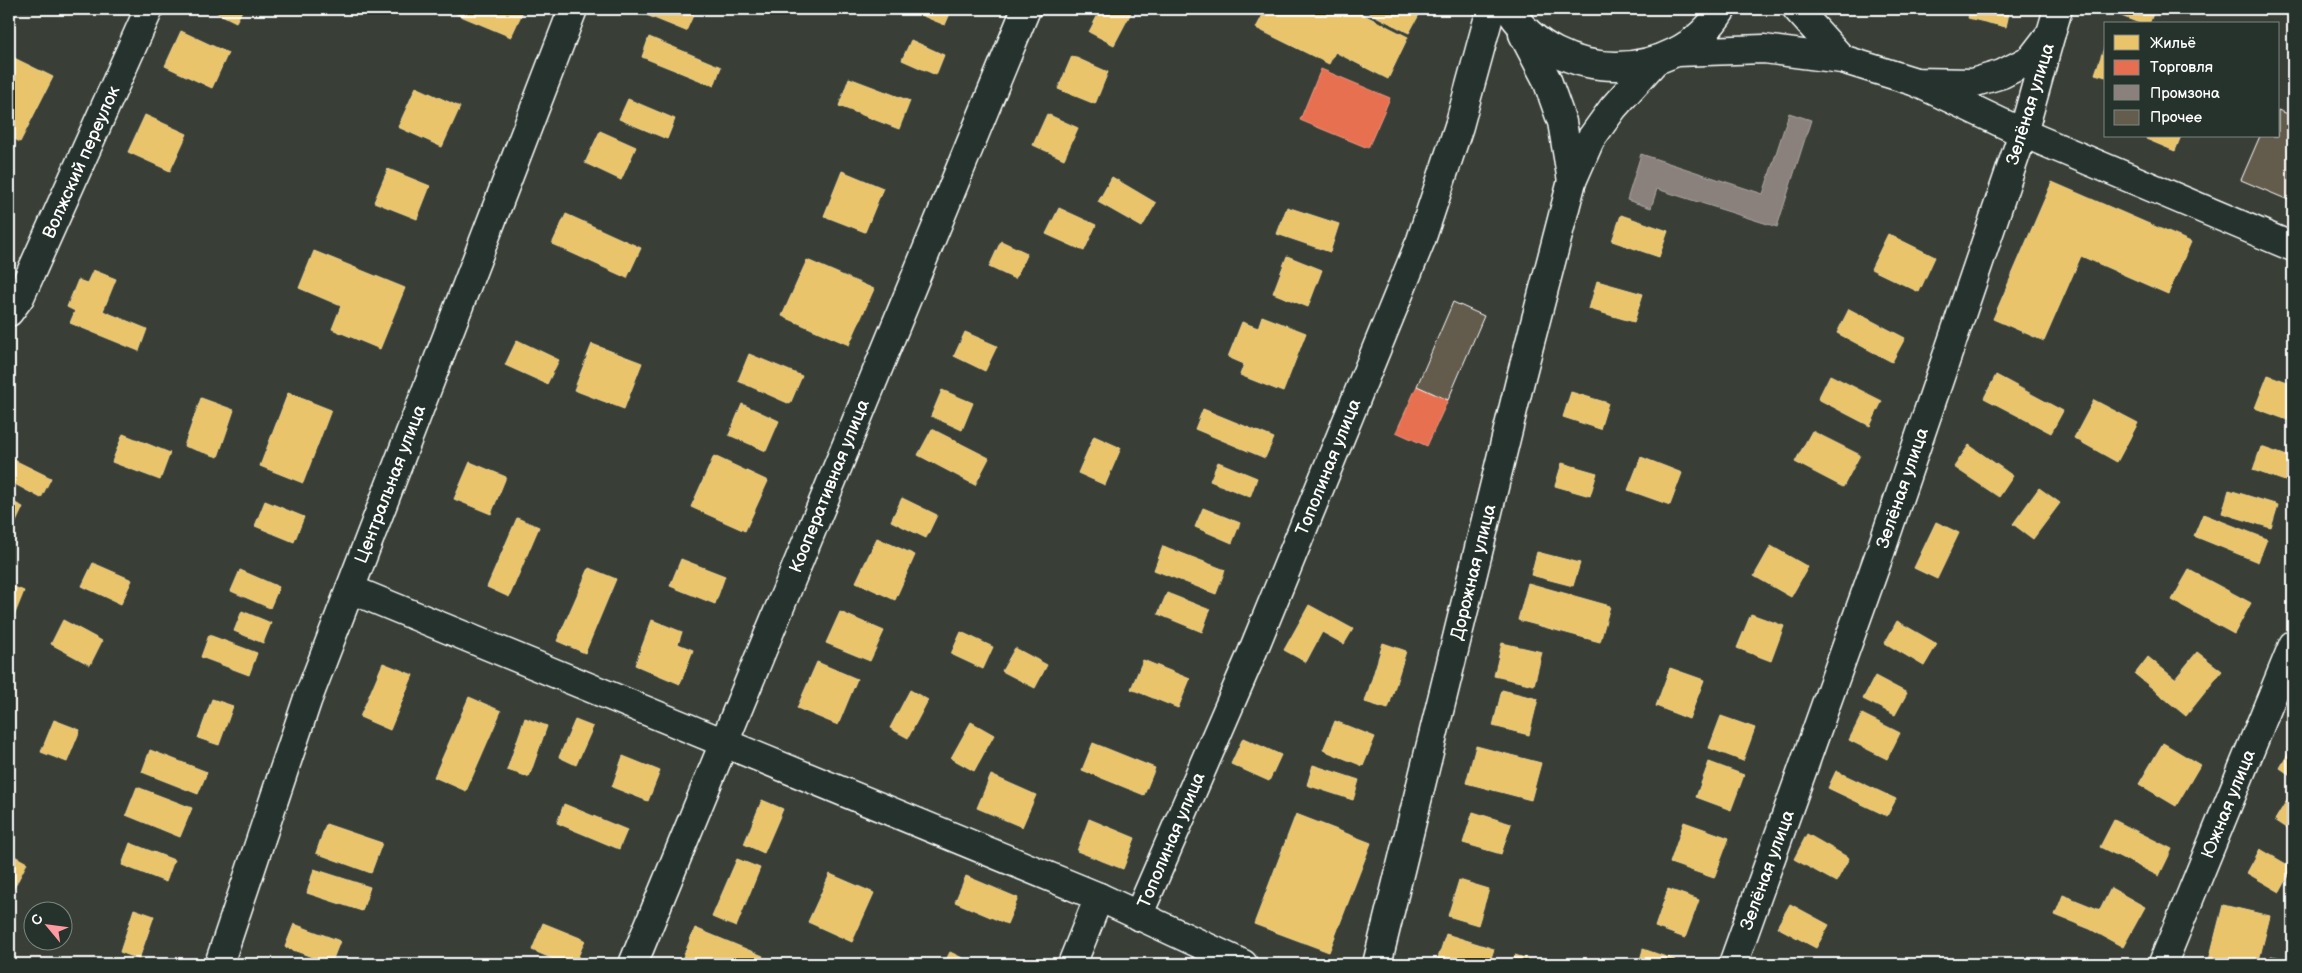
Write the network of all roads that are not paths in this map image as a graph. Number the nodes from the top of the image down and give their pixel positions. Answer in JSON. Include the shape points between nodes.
{"nodes":[{"id":1,"x":149,"y":9,"type":"edge"},
{"id":2,"x":573,"y":9,"type":"edge"},
{"id":3,"x":1026,"y":9,"type":"edge"},
{"id":4,"x":1491,"y":9,"type":"edge"},
{"id":5,"x":1722,"y":9,"type":"edge"},
{"id":6,"x":1797,"y":9,"type":"edge"},
{"id":7,"x":1514,"y":16,"type":"edge"},
{"id":8,"x":2055,"y":21,"type":"edge"},
{"id":9,"x":1666,"y":57,"type":"junction"},
{"id":10,"x":1842,"y":59,"type":"junction"},
{"id":11,"x":1916,"y":82,"type":"junction"},
{"id":12,"x":2023,"y":133,"type":"junction"},
{"id":13,"x":1572,"y":181,"type":"junction"},
{"id":14,"x":2293,"y":247,"type":"edge"},
{"id":15,"x":9,"y":312,"type":"edge"},
{"id":16,"x":350,"y":589,"type":"junction"},
{"id":17,"x":2293,"y":644,"type":"edge"},
{"id":18,"x":724,"y":743,"type":"junction"},
{"id":19,"x":1099,"y":897,"type":"junction"},
{"id":20,"x":1138,"y":916,"type":"junction"},
{"id":21,"x":2164,"y":963,"type":"edge"},
{"id":22,"x":219,"y":964,"type":"edge"},
{"id":23,"x":633,"y":964,"type":"edge"},
{"id":24,"x":1072,"y":964,"type":"edge"},
{"id":25,"x":1243,"y":964,"type":"edge"},
{"id":26,"x":1377,"y":964,"type":"edge"},
{"id":27,"x":1734,"y":964,"type":"edge"}],
"edges":[{"from":1,"to":15,"type":"street","name":"Волжский переулок","via":[[20,297]]},
{"from":2,"to":16,"type":"street","name":"Центральная улица"},
{"from":3,"to":18,"type":"street","name":"Кооперативная улица"},
{"from":4,"to":20,"type":"street","name":"Тополиная улица","via":[[1459,126],[1421,240],[1254,649]]},
{"from":5,"to":9,"type":"street","via":[[1695,40]]},
{"from":6,"to":10,"type":"street"},
{"from":7,"to":9,"type":"street","via":[[1551,50],[1591,65],[1633,66]]},
{"from":7,"to":13,"type":"street","via":[[1547,80],[1562,122]]},
{"from":8,"to":11,"type":"street","via":[[2031,59],[2002,74],[1972,82]]},
{"from":8,"to":12,"type":"street","name":"Зелёная улица"},
{"from":9,"to":10,"type":"street","via":[[1764,49]]},
{"from":9,"to":13,"type":"street","name":"Дорожная улица","via":[[1613,108],[1590,140]]},
{"from":10,"to":11,"type":"street"},
{"from":11,"to":12,"type":"street"},
{"from":12,"to":14,"type":"street"},
{"from":12,"to":27,"type":"street","name":"Зелёная улица"},
{"from":13,"to":26,"type":"street","name":"Дорожная улица"},
{"from":16,"to":18,"type":"street"},
{"from":16,"to":22,"type":"street","name":"Центральная улица","via":[[307,701]]},
{"from":17,"to":21,"type":"street","name":"Южная улица"},
{"from":18,"to":19,"type":"street"},
{"from":18,"to":23,"type":"street","name":"Кооперативная улица"},
{"from":19,"to":20,"type":"street"},
{"from":19,"to":24,"type":"street"},
{"from":20,"to":25,"type":"street"}]}
